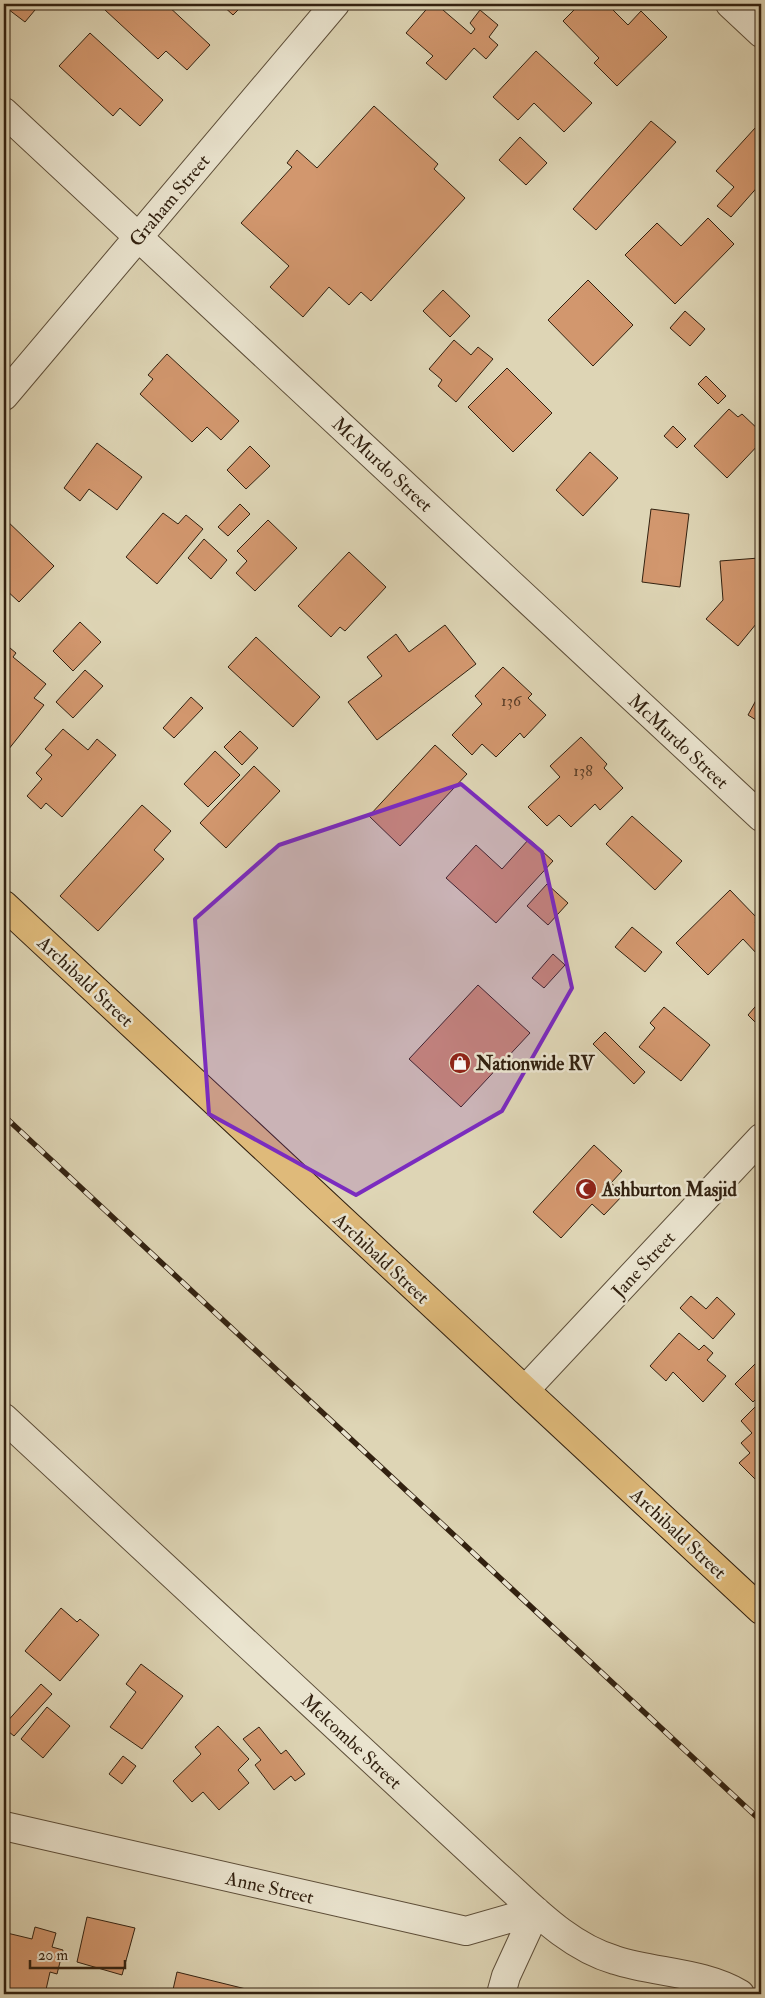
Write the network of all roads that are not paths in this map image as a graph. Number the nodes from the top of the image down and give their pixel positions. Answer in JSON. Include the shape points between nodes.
{"nodes":[{"id":1,"x":335,"y":4,"type":"edge"},
{"id":2,"x":730,"y":4,"type":"edge"},
{"id":3,"x":761,"y":33,"type":"edge"},
{"id":4,"x":4,"y":112,"type":"edge"},
{"id":5,"x":138,"y":236,"type":"junction"},
{"id":6,"x":4,"y":396,"type":"edge"},
{"id":7,"x":761,"y":817,"type":"edge"},
{"id":8,"x":4,"y":905,"type":"edge"},
{"id":9,"x":761,"y":1138,"type":"edge"},
{"id":10,"x":525,"y":1390,"type":"junction"},
{"id":11,"x":4,"y":1418,"type":"edge"},
{"id":12,"x":761,"y":1610,"type":"edge"},
{"id":13,"x":4,"y":1826,"type":"edge"},
{"id":14,"x":536,"y":1911,"type":"junction"},
{"id":15,"x":501,"y":1994,"type":"edge"},
{"id":16,"x":740,"y":1994,"type":"edge"}],
"edges":[{"from":1,"to":5,"type":"street","name":"Graham Street"},
{"from":2,"to":3,"type":"street"},
{"from":4,"to":5,"type":"street","name":"McMurdo Street"},
{"from":5,"to":6,"type":"street","name":"Graham Street"},
{"from":5,"to":7,"type":"street","name":"McMurdo Street"},
{"from":8,"to":10,"type":"highway","name":"Archibald Street"},
{"from":9,"to":10,"type":"street","name":"Jane Street"},
{"from":10,"to":12,"type":"highway","name":"Archibald Street"},
{"from":11,"to":14,"type":"street","name":"Melcombe Street"},
{"from":13,"to":14,"type":"street","name":"Anne Street","via":[[466,1931]]},
{"from":14,"to":15,"type":"street"},
{"from":14,"to":16,"type":"street","name":"Melcombe Street","via":[[577,1945],[607,1957],[704,1980]]}]}
